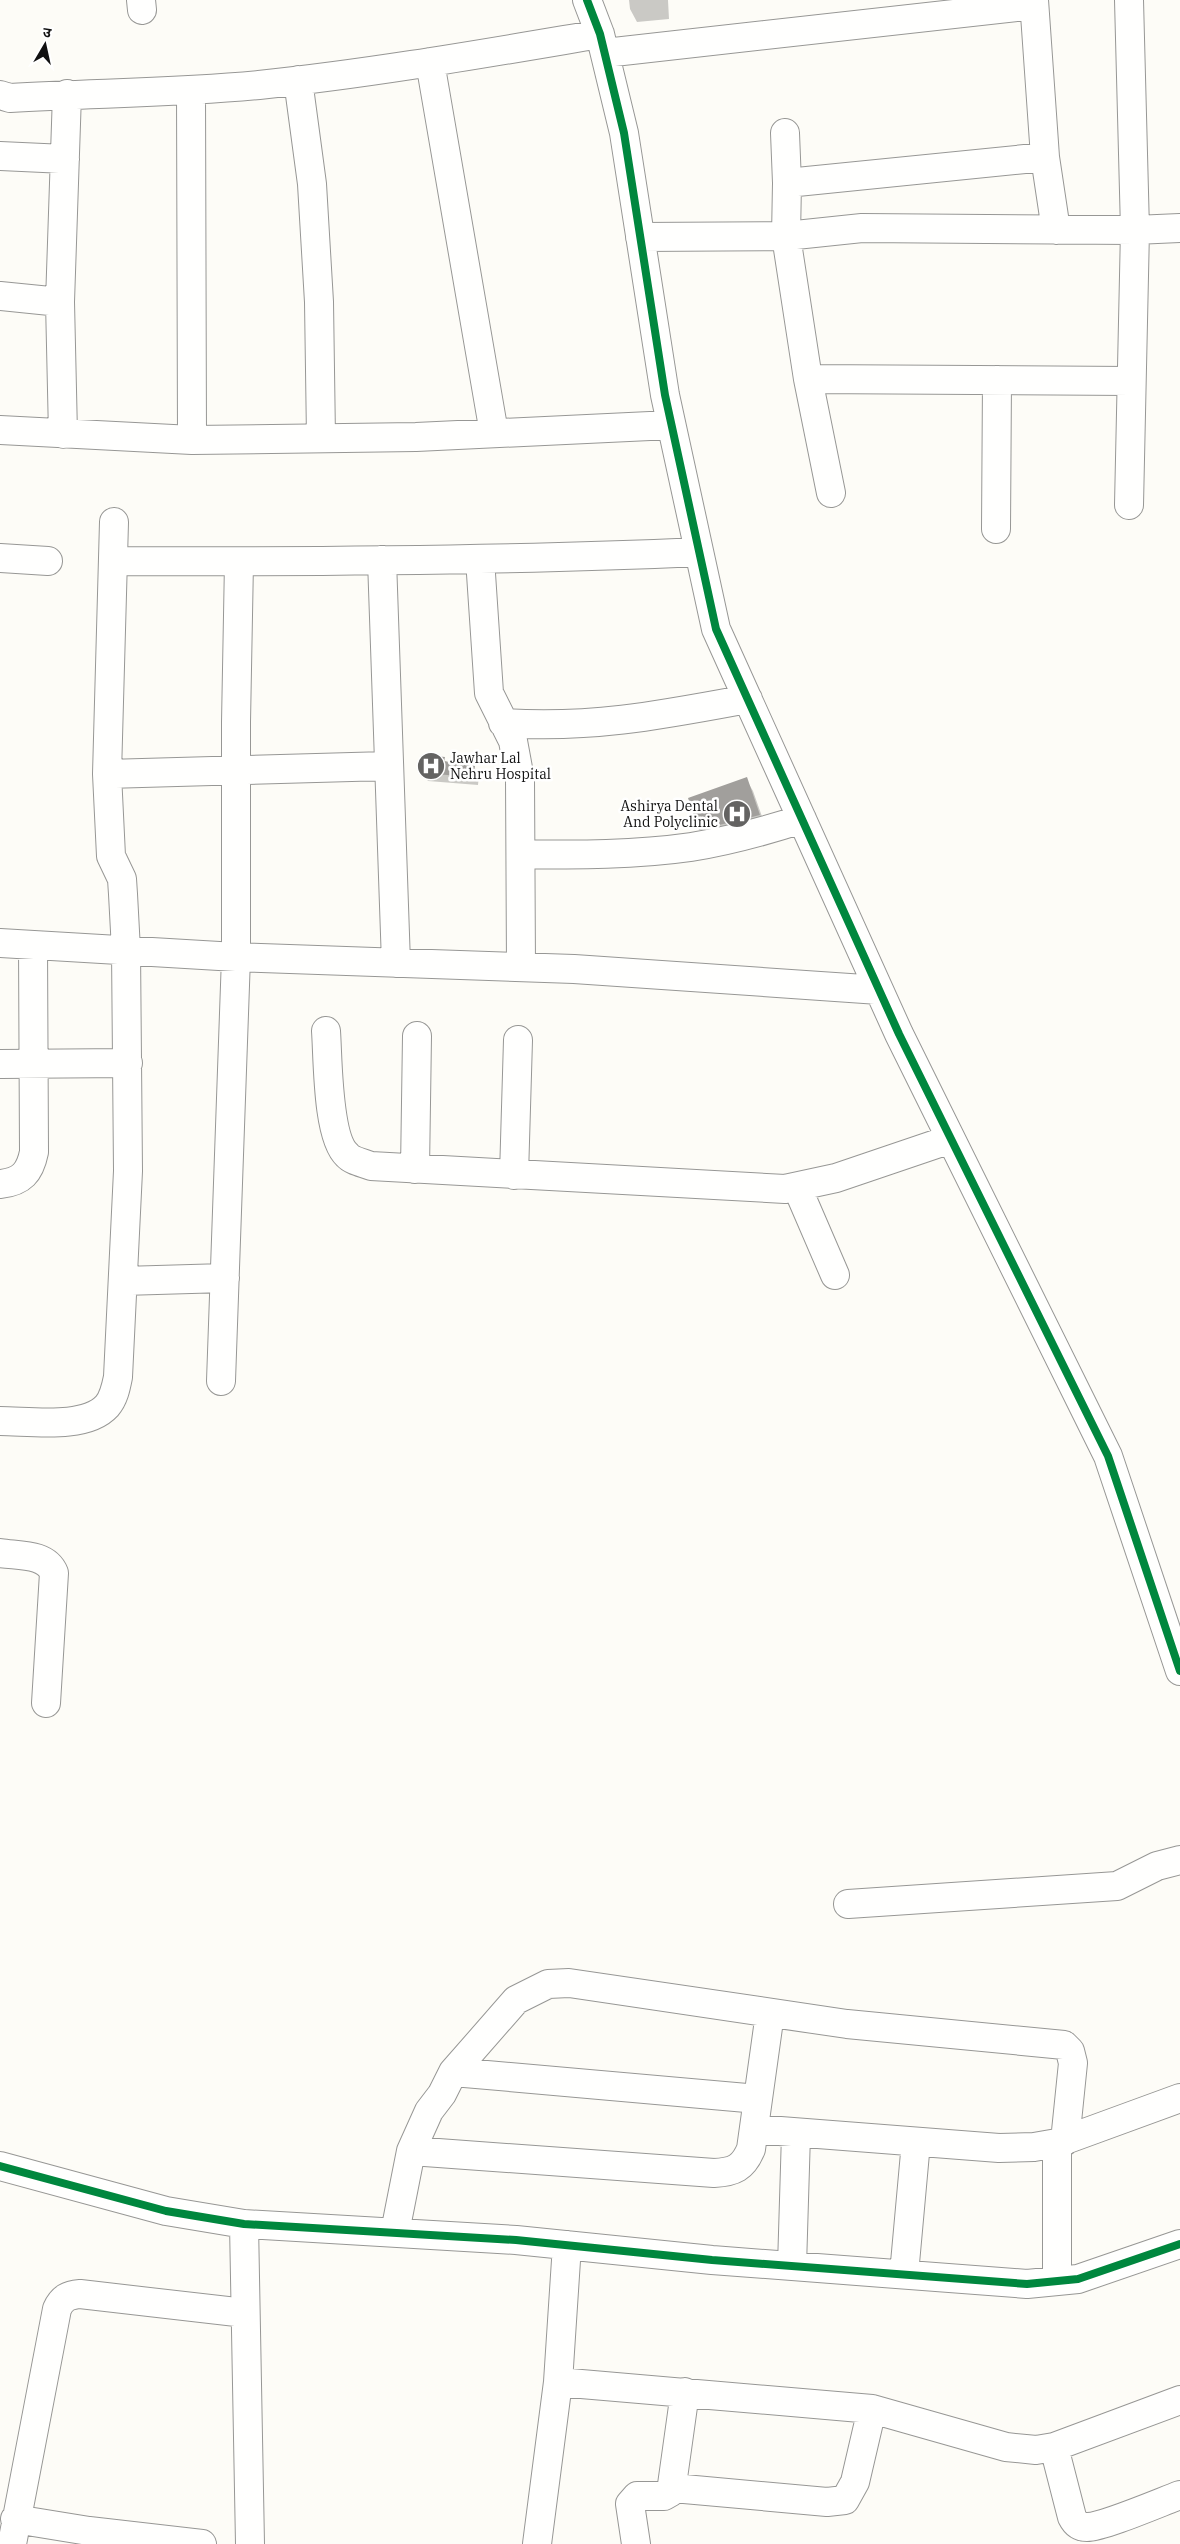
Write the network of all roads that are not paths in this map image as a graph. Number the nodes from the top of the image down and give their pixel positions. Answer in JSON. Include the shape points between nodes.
{"nodes":[{"id":1,"x":587,"y":0,"type":"edge"},
{"id":2,"x":1129,"y":0,"type":"edge"},
{"id":3,"x":1034,"y":2,"type":"edge"},
{"id":4,"x":602,"y":43,"type":"junction"},
{"id":5,"x":430,"y":62,"type":"junction"},
{"id":6,"x":298,"y":80,"type":"junction"},
{"id":7,"x":191,"y":90,"type":"junction"},
{"id":8,"x":67,"y":94,"type":"junction"},
{"id":9,"x":0,"y":95,"type":"edge"},
{"id":10,"x":785,"y":133,"type":"dead end"},
{"id":11,"x":0,"y":156,"type":"edge"},
{"id":12,"x":1044,"y":157,"type":"junction"},
{"id":13,"x":65,"y":160,"type":"junction"},
{"id":14,"x":787,"y":183,"type":"junction"},
{"id":15,"x":1180,"y":228,"type":"edge"},
{"id":16,"x":1056,"y":230,"type":"junction"},
{"id":17,"x":1135,"y":230,"type":"junction"},
{"id":18,"x":786,"y":236,"type":"junction"},
{"id":19,"x":640,"y":238,"type":"junction"},
{"id":20,"x":0,"y":296,"type":"edge"},
{"id":21,"x":60,"y":302,"type":"junction"},
{"id":22,"x":808,"y":379,"type":"junction"},
{"id":23,"x":997,"y":380,"type":"junction"},
{"id":24,"x":1130,"y":381,"type":"junction"},
{"id":25,"x":671,"y":425,"type":"junction"},
{"id":26,"x":0,"y":430,"type":"edge"},
{"id":27,"x":494,"y":433,"type":"junction"},
{"id":28,"x":62,"y":434,"type":"junction"},
{"id":29,"x":321,"y":438,"type":"junction"},
{"id":30,"x":192,"y":440,"type":"junction"},
{"id":31,"x":831,"y":493,"type":"dead end"},
{"id":32,"x":1129,"y":505,"type":"dead end"},
{"id":33,"x":114,"y":522,"type":"dead end"},
{"id":34,"x":996,"y":529,"type":"dead end"},
{"id":35,"x":699,"y":552,"type":"junction"},
{"id":36,"x":0,"y":558,"type":"edge"},
{"id":37,"x":480,"y":559,"type":"junction"},
{"id":38,"x":382,"y":560,"type":"junction"},
{"id":39,"x":48,"y":561,"type":"dead end"},
{"id":40,"x":113,"y":561,"type":"junction"},
{"id":41,"x":239,"y":562,"type":"junction"},
{"id":42,"x":748,"y":699,"type":"junction"},
{"id":43,"x":503,"y":723,"type":"junction"},
{"id":44,"x":387,"y":766,"type":"junction"},
{"id":45,"x":237,"y":770,"type":"junction"},
{"id":46,"x":107,"y":774,"type":"junction"},
{"id":47,"x":802,"y":819,"type":"junction"},
{"id":48,"x":521,"y":854,"type":"junction"},
{"id":49,"x":0,"y":942,"type":"edge"},
{"id":50,"x":33,"y":945,"type":"junction"},
{"id":51,"x":126,"y":950,"type":"junction"},
{"id":52,"x":236,"y":957,"type":"junction"},
{"id":53,"x":396,"y":963,"type":"junction"},
{"id":54,"x":521,"y":967,"type":"junction"},
{"id":55,"x":879,"y":990,"type":"junction"},
{"id":56,"x":326,"y":1031,"type":"dead end"},
{"id":57,"x":417,"y":1036,"type":"dead end"},
{"id":58,"x":518,"y":1040,"type":"dead end"},
{"id":59,"x":128,"y":1063,"type":"junction"},
{"id":60,"x":0,"y":1064,"type":"edge"},
{"id":61,"x":34,"y":1064,"type":"junction"},
{"id":62,"x":951,"y":1139,"type":"junction"},
{"id":63,"x":415,"y":1169,"type":"junction"},
{"id":64,"x":514,"y":1175,"type":"junction"},
{"id":65,"x":0,"y":1184,"type":"edge"},
{"id":66,"x":798,"y":1187,"type":"junction"},
{"id":67,"x":835,"y":1275,"type":"dead end"},
{"id":68,"x":224,"y":1278,"type":"junction"},
{"id":69,"x":123,"y":1281,"type":"junction"},
{"id":70,"x":221,"y":1381,"type":"dead end"},
{"id":71,"x":0,"y":1421,"type":"edge"},
{"id":72,"x":0,"y":1553,"type":"edge"},
{"id":73,"x":1180,"y":1671,"type":"edge"},
{"id":74,"x":46,"y":1703,"type":"dead end"},
{"id":75,"x":1180,"y":1860,"type":"edge"},
{"id":76,"x":848,"y":1904,"type":"dead end"},
{"id":77,"x":770,"y":2013,"type":"junction"},
{"id":78,"x":453,"y":2072,"type":"junction"},
{"id":79,"x":1180,"y":2098,"type":"edge"},
{"id":80,"x":758,"y":2099,"type":"junction"},
{"id":81,"x":754,"y":2128,"type":"junction"},
{"id":82,"x":796,"y":2134,"type":"junction"},
{"id":83,"x":916,"y":2142,"type":"junction"},
{"id":84,"x":1061,"y":2142,"type":"junction"},
{"id":85,"x":411,"y":2151,"type":"junction"},
{"id":86,"x":0,"y":2166,"type":"edge"},
{"id":87,"x":244,"y":2224,"type":"junction"},
{"id":88,"x":395,"y":2232,"type":"junction"},
{"id":89,"x":1180,"y":2244,"type":"edge"},
{"id":90,"x":568,"y":2245,"type":"junction"},
{"id":91,"x":792,"y":2266,"type":"junction"},
{"id":92,"x":904,"y":2274,"type":"junction"},
{"id":93,"x":1057,"y":2281,"type":"junction"},
{"id":94,"x":245,"y":2313,"type":"junction"},
{"id":95,"x":558,"y":2382,"type":"junction"},
{"id":96,"x":685,"y":2392,"type":"junction"},
{"id":97,"x":1180,"y":2400,"type":"edge"},
{"id":98,"x":872,"y":2409,"type":"junction"},
{"id":99,"x":1054,"y":2447,"type":"junction"},
{"id":100,"x":12,"y":2479,"type":"edge"},
{"id":101,"x":673,"y":2488,"type":"junction"},
{"id":102,"x":1180,"y":2495,"type":"edge"},
{"id":103,"x":13,"y":2531,"type":"edge"},
{"id":104,"x":202,"y":2544,"type":"edge"},
{"id":105,"x":250,"y":2544,"type":"edge"},
{"id":106,"x":537,"y":2544,"type":"edge"},
{"id":107,"x":636,"y":2544,"type":"edge"}],
"edges":[{"from":1,"to":4,"type":"street"},
{"from":2,"to":17,"type":"street"},
{"from":3,"to":4,"type":"street"},
{"from":3,"to":12,"type":"street"},
{"from":4,"to":5,"type":"street"},
{"from":4,"to":19,"type":"street","via":[[624,133]]},
{"from":5,"to":6,"type":"street"},
{"from":5,"to":27,"type":"street"},
{"from":6,"to":7,"type":"street"},
{"from":6,"to":29,"type":"street","via":[[312,184],[319,302]]},
{"from":7,"to":8,"type":"street"},
{"from":7,"to":30,"type":"street"},
{"from":8,"to":9,"type":"street","via":[[10,98]]},
{"from":8,"to":13,"type":"street"},
{"from":10,"to":14,"type":"street"},
{"from":11,"to":13,"type":"street"},
{"from":12,"to":14,"type":"street"},
{"from":12,"to":16,"type":"street"},
{"from":13,"to":21,"type":"street"},
{"from":14,"to":18,"type":"street"},
{"from":15,"to":17,"type":"street"},
{"from":16,"to":17,"type":"street"},
{"from":16,"to":18,"type":"street","via":[[862,228]]},
{"from":17,"to":24,"type":"street"},
{"from":18,"to":19,"type":"street"},
{"from":18,"to":22,"type":"street"},
{"from":19,"to":25,"type":"street"},
{"from":20,"to":21,"type":"street"},
{"from":21,"to":28,"type":"street"},
{"from":22,"to":23,"type":"street"},
{"from":22,"to":31,"type":"street"},
{"from":23,"to":24,"type":"street"},
{"from":23,"to":34,"type":"street"},
{"from":24,"to":32,"type":"street"},
{"from":25,"to":27,"type":"street"},
{"from":25,"to":35,"type":"street"},
{"from":26,"to":28,"type":"street"},
{"from":27,"to":29,"type":"street"},
{"from":28,"to":30,"type":"street"},
{"from":29,"to":30,"type":"street"},
{"from":33,"to":40,"type":"street"},
{"from":35,"to":37,"type":"street"},
{"from":35,"to":42,"type":"street","via":[[716,629]]},
{"from":36,"to":39,"type":"street"},
{"from":37,"to":38,"type":"street"},
{"from":37,"to":43,"type":"street","via":[[489,693]]},
{"from":38,"to":41,"type":"street"},
{"from":38,"to":44,"type":"street"},
{"from":40,"to":41,"type":"street"},
{"from":40,"to":46,"type":"street"},
{"from":41,"to":45,"type":"street"},
{"from":42,"to":43,"type":"street","via":[[601,724],[548,726]]},
{"from":42,"to":47,"type":"street"},
{"from":43,"to":48,"type":"street","via":[[513,741],[520,779]]},
{"from":44,"to":45,"type":"street"},
{"from":44,"to":53,"type":"street"},
{"from":45,"to":46,"type":"street"},
{"from":45,"to":52,"type":"street"},
{"from":46,"to":51,"type":"street","via":[[109,840],[111,856],[122,879]]},
{"from":47,"to":48,"type":"street","via":[[753,835],[692,847],[634,853]]},
{"from":47,"to":55,"type":"street"},
{"from":48,"to":54,"type":"street"},
{"from":49,"to":50,"type":"street"},
{"from":50,"to":51,"type":"street"},
{"from":50,"to":61,"type":"street"},
{"from":51,"to":52,"type":"street"},
{"from":51,"to":59,"type":"street"},
{"from":52,"to":53,"type":"street"},
{"from":52,"to":68,"type":"street"},
{"from":53,"to":54,"type":"street"},
{"from":54,"to":55,"type":"street"},
{"from":55,"to":62,"type":"street"},
{"from":56,"to":63,"type":"street","via":[[332,1120],[347,1156],[371,1166]]},
{"from":57,"to":63,"type":"street"},
{"from":58,"to":64,"type":"street"},
{"from":59,"to":61,"type":"street"},
{"from":59,"to":69,"type":"street"},
{"from":60,"to":61,"type":"street"},
{"from":61,"to":65,"type":"street","via":[[32,1166],[18,1180]]},
{"from":62,"to":66,"type":"street","via":[[836,1178]]},
{"from":62,"to":73,"type":"street","via":[[1108,1456]]},
{"from":63,"to":64,"type":"street"},
{"from":64,"to":66,"type":"street","via":[[737,1188],[785,1190]]},
{"from":66,"to":67,"type":"street"},
{"from":68,"to":69,"type":"street"},
{"from":68,"to":70,"type":"street"},
{"from":69,"to":71,"type":"street","via":[[118,1377],[107,1405],[88,1417],[70,1422]]},
{"from":72,"to":74,"type":"street","via":[[40,1559],[51,1566],[54,1573]]},
{"from":75,"to":76,"type":"street","via":[[1157,1866],[1117,1886]]},
{"from":77,"to":78,"type":"street","via":[[569,1982],[548,1984],[516,2000]]},
{"from":77,"to":80,"type":"street"},
{"from":77,"to":84,"type":"street","via":[[1064,2045],[1070,2051],[1072,2063]]},
{"from":78,"to":80,"type":"street"},
{"from":78,"to":85,"type":"street","via":[[429,2111]]},
{"from":79,"to":84,"type":"street"},
{"from":80,"to":81,"type":"street"},
{"from":81,"to":82,"type":"street"},
{"from":81,"to":85,"type":"street","via":[[746,2162],[728,2172]]},
{"from":82,"to":83,"type":"street"},
{"from":82,"to":91,"type":"street"},
{"from":83,"to":84,"type":"street","via":[[999,2148]]},
{"from":83,"to":92,"type":"street"},
{"from":84,"to":93,"type":"street"},
{"from":85,"to":88,"type":"street"},
{"from":86,"to":87,"type":"street","via":[[166,2211]]},
{"from":87,"to":88,"type":"street"},
{"from":87,"to":94,"type":"street"},
{"from":88,"to":90,"type":"street"},
{"from":89,"to":93,"type":"street","via":[[1078,2279]]},
{"from":90,"to":91,"type":"street"},
{"from":90,"to":95,"type":"street"},
{"from":91,"to":92,"type":"street"},
{"from":92,"to":93,"type":"street","via":[[1027,2284]]},
{"from":94,"to":100,"type":"street","via":[[90,2294],[69,2295],[61,2301]]},
{"from":94,"to":105,"type":"street"},
{"from":95,"to":96,"type":"street"},
{"from":95,"to":106,"type":"street"},
{"from":96,"to":98,"type":"street"},
{"from":96,"to":101,"type":"street"},
{"from":97,"to":99,"type":"street"},
{"from":98,"to":99,"type":"street","via":[[1006,2447],[1036,2450]]},
{"from":98,"to":101,"type":"street","via":[[855,2482],[845,2500],[828,2502]]},
{"from":99,"to":102,"type":"street","via":[[1072,2517],[1080,2526],[1096,2526]]},
{"from":100,"to":103,"type":"street"},
{"from":101,"to":107,"type":"street","via":[[664,2496],[642,2495],[632,2500],[629,2510]]},
{"from":103,"to":104,"type":"street"}]}
